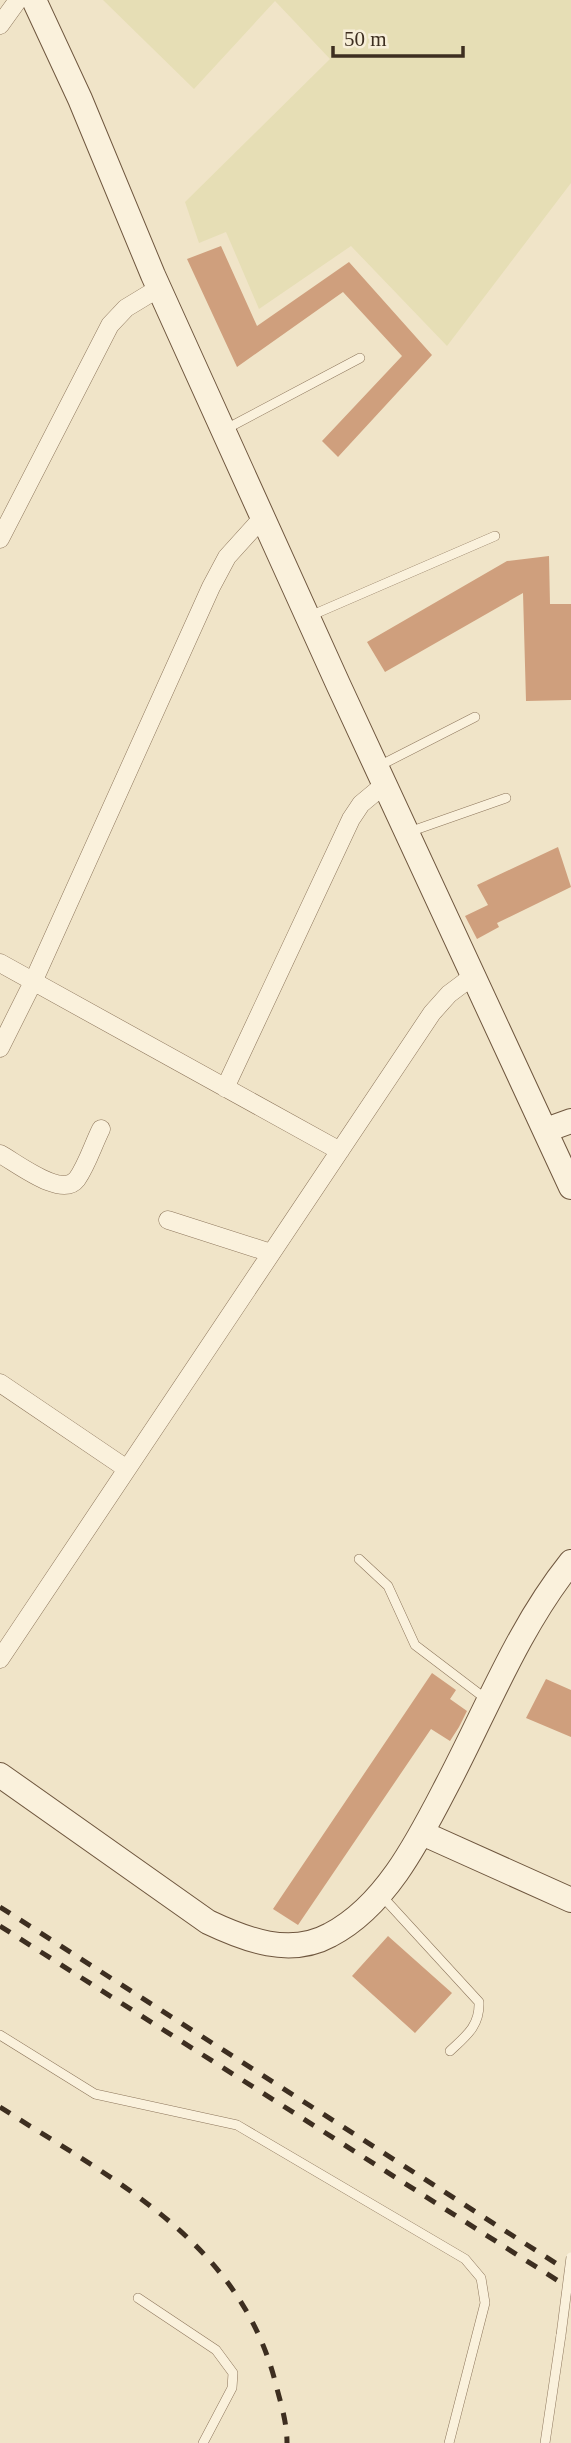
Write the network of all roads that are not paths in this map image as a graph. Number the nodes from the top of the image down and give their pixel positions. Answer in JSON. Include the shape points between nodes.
{"nodes":[{"id":1,"x":18,"y":0,"type":"edge"},
{"id":2,"x":34,"y":0,"type":"edge"},
{"id":3,"x":0,"y":25,"type":"edge"},
{"id":4,"x":159,"y":288,"type":"junction"},
{"id":5,"x":360,"y":358,"type":"dead end"},
{"id":6,"x":225,"y":430,"type":"junction"},
{"id":7,"x":264,"y":516,"type":"junction"},
{"id":8,"x":495,"y":536,"type":"dead end"},
{"id":9,"x":0,"y":539,"type":"edge"},
{"id":10,"x":308,"y":617,"type":"junction"},
{"id":11,"x":475,"y":717,"type":"dead end"},
{"id":12,"x":382,"y":775,"type":"junction"},
{"id":13,"x":506,"y":799,"type":"dead end"},
{"id":14,"x":408,"y":832,"type":"junction"},
{"id":15,"x":0,"y":963,"type":"edge"},
{"id":16,"x":473,"y":976,"type":"junction"},
{"id":17,"x":33,"y":982,"type":"junction"},
{"id":18,"x":0,"y":1048,"type":"edge"},
{"id":19,"x":225,"y":1088,"type":"junction"},
{"id":20,"x":571,"y":1121,"type":"edge"},
{"id":21,"x":101,"y":1129,"type":"dead end"},
{"id":22,"x":546,"y":1130,"type":"junction"},
{"id":23,"x":340,"y":1151,"type":"junction"},
{"id":24,"x":0,"y":1154,"type":"edge"},
{"id":25,"x":571,"y":1187,"type":"edge"},
{"id":26,"x":169,"y":1220,"type":"dead end"},
{"id":27,"x":271,"y":1253,"type":"junction"},
{"id":28,"x":0,"y":1383,"type":"edge"},
{"id":29,"x":127,"y":1469,"type":"junction"},
{"id":30,"x":359,"y":1559,"type":"dead end"},
{"id":31,"x":571,"y":1562,"type":"edge"},
{"id":32,"x":0,"y":1659,"type":"edge"},
{"id":33,"x":490,"y":1703,"type":"junction"},
{"id":34,"x":0,"y":1775,"type":"edge"},
{"id":35,"x":422,"y":1833,"type":"junction"},
{"id":36,"x":379,"y":1893,"type":"junction"},
{"id":37,"x":571,"y":1900,"type":"edge"},
{"id":38,"x":0,"y":2035,"type":"edge"},
{"id":39,"x":450,"y":2051,"type":"dead end"},
{"id":40,"x":571,"y":2257,"type":"edge"},
{"id":41,"x":138,"y":2298,"type":"dead end"},
{"id":42,"x":203,"y":2443,"type":"edge"},
{"id":43,"x":449,"y":2443,"type":"edge"},
{"id":44,"x":545,"y":2443,"type":"edge"}],
"edges":[{"from":1,"to":3,"type":"street"},
{"from":2,"to":4,"type":"main road"},
{"from":4,"to":6,"type":"main road"},
{"from":4,"to":9,"type":"street","via":[[126,308],[110,326]]},
{"from":5,"to":6,"type":"lane"},
{"from":6,"to":7,"type":"main road"},
{"from":7,"to":10,"type":"main road"},
{"from":7,"to":17,"type":"street","via":[[227,557],[211,587]]},
{"from":8,"to":10,"type":"lane"},
{"from":10,"to":12,"type":"main road"},
{"from":11,"to":12,"type":"lane"},
{"from":12,"to":14,"type":"main road"},
{"from":12,"to":19,"type":"street","via":[[351,819]]},
{"from":13,"to":14,"type":"lane"},
{"from":14,"to":16,"type":"main road"},
{"from":15,"to":17,"type":"street"},
{"from":16,"to":22,"type":"main road"},
{"from":16,"to":23,"type":"street","via":[[432,1013]]},
{"from":17,"to":18,"type":"street"},
{"from":17,"to":19,"type":"street"},
{"from":19,"to":23,"type":"street"},
{"from":20,"to":22,"type":"main road"},
{"from":21,"to":24,"type":"street","via":[[71,1185],[57,1186]]},
{"from":22,"to":25,"type":"main road"},
{"from":23,"to":27,"type":"street"},
{"from":26,"to":27,"type":"street"},
{"from":27,"to":29,"type":"street"},
{"from":28,"to":29,"type":"street"},
{"from":29,"to":32,"type":"street"},
{"from":30,"to":33,"type":"lane","via":[[388,1586],[415,1646]]},
{"from":31,"to":33,"type":"main road","via":[[536,1610]]},
{"from":33,"to":35,"type":"main road"},
{"from":34,"to":36,"type":"main road","via":[[208,1922],[244,1939],[275,1946],[330,1936]]},
{"from":35,"to":36,"type":"main road"},
{"from":35,"to":37,"type":"main road"},
{"from":36,"to":39,"type":"lane","via":[[479,2003],[480,2016],[472,2031]]},
{"from":38,"to":43,"type":"lane","via":[[95,2094],[237,2125],[465,2259],[481,2278],[485,2303]]},
{"from":40,"to":44,"type":"lane","bridge":true},
{"from":41,"to":42,"type":"lane","via":[[216,2350],[233,2373],[232,2388]]}]}
